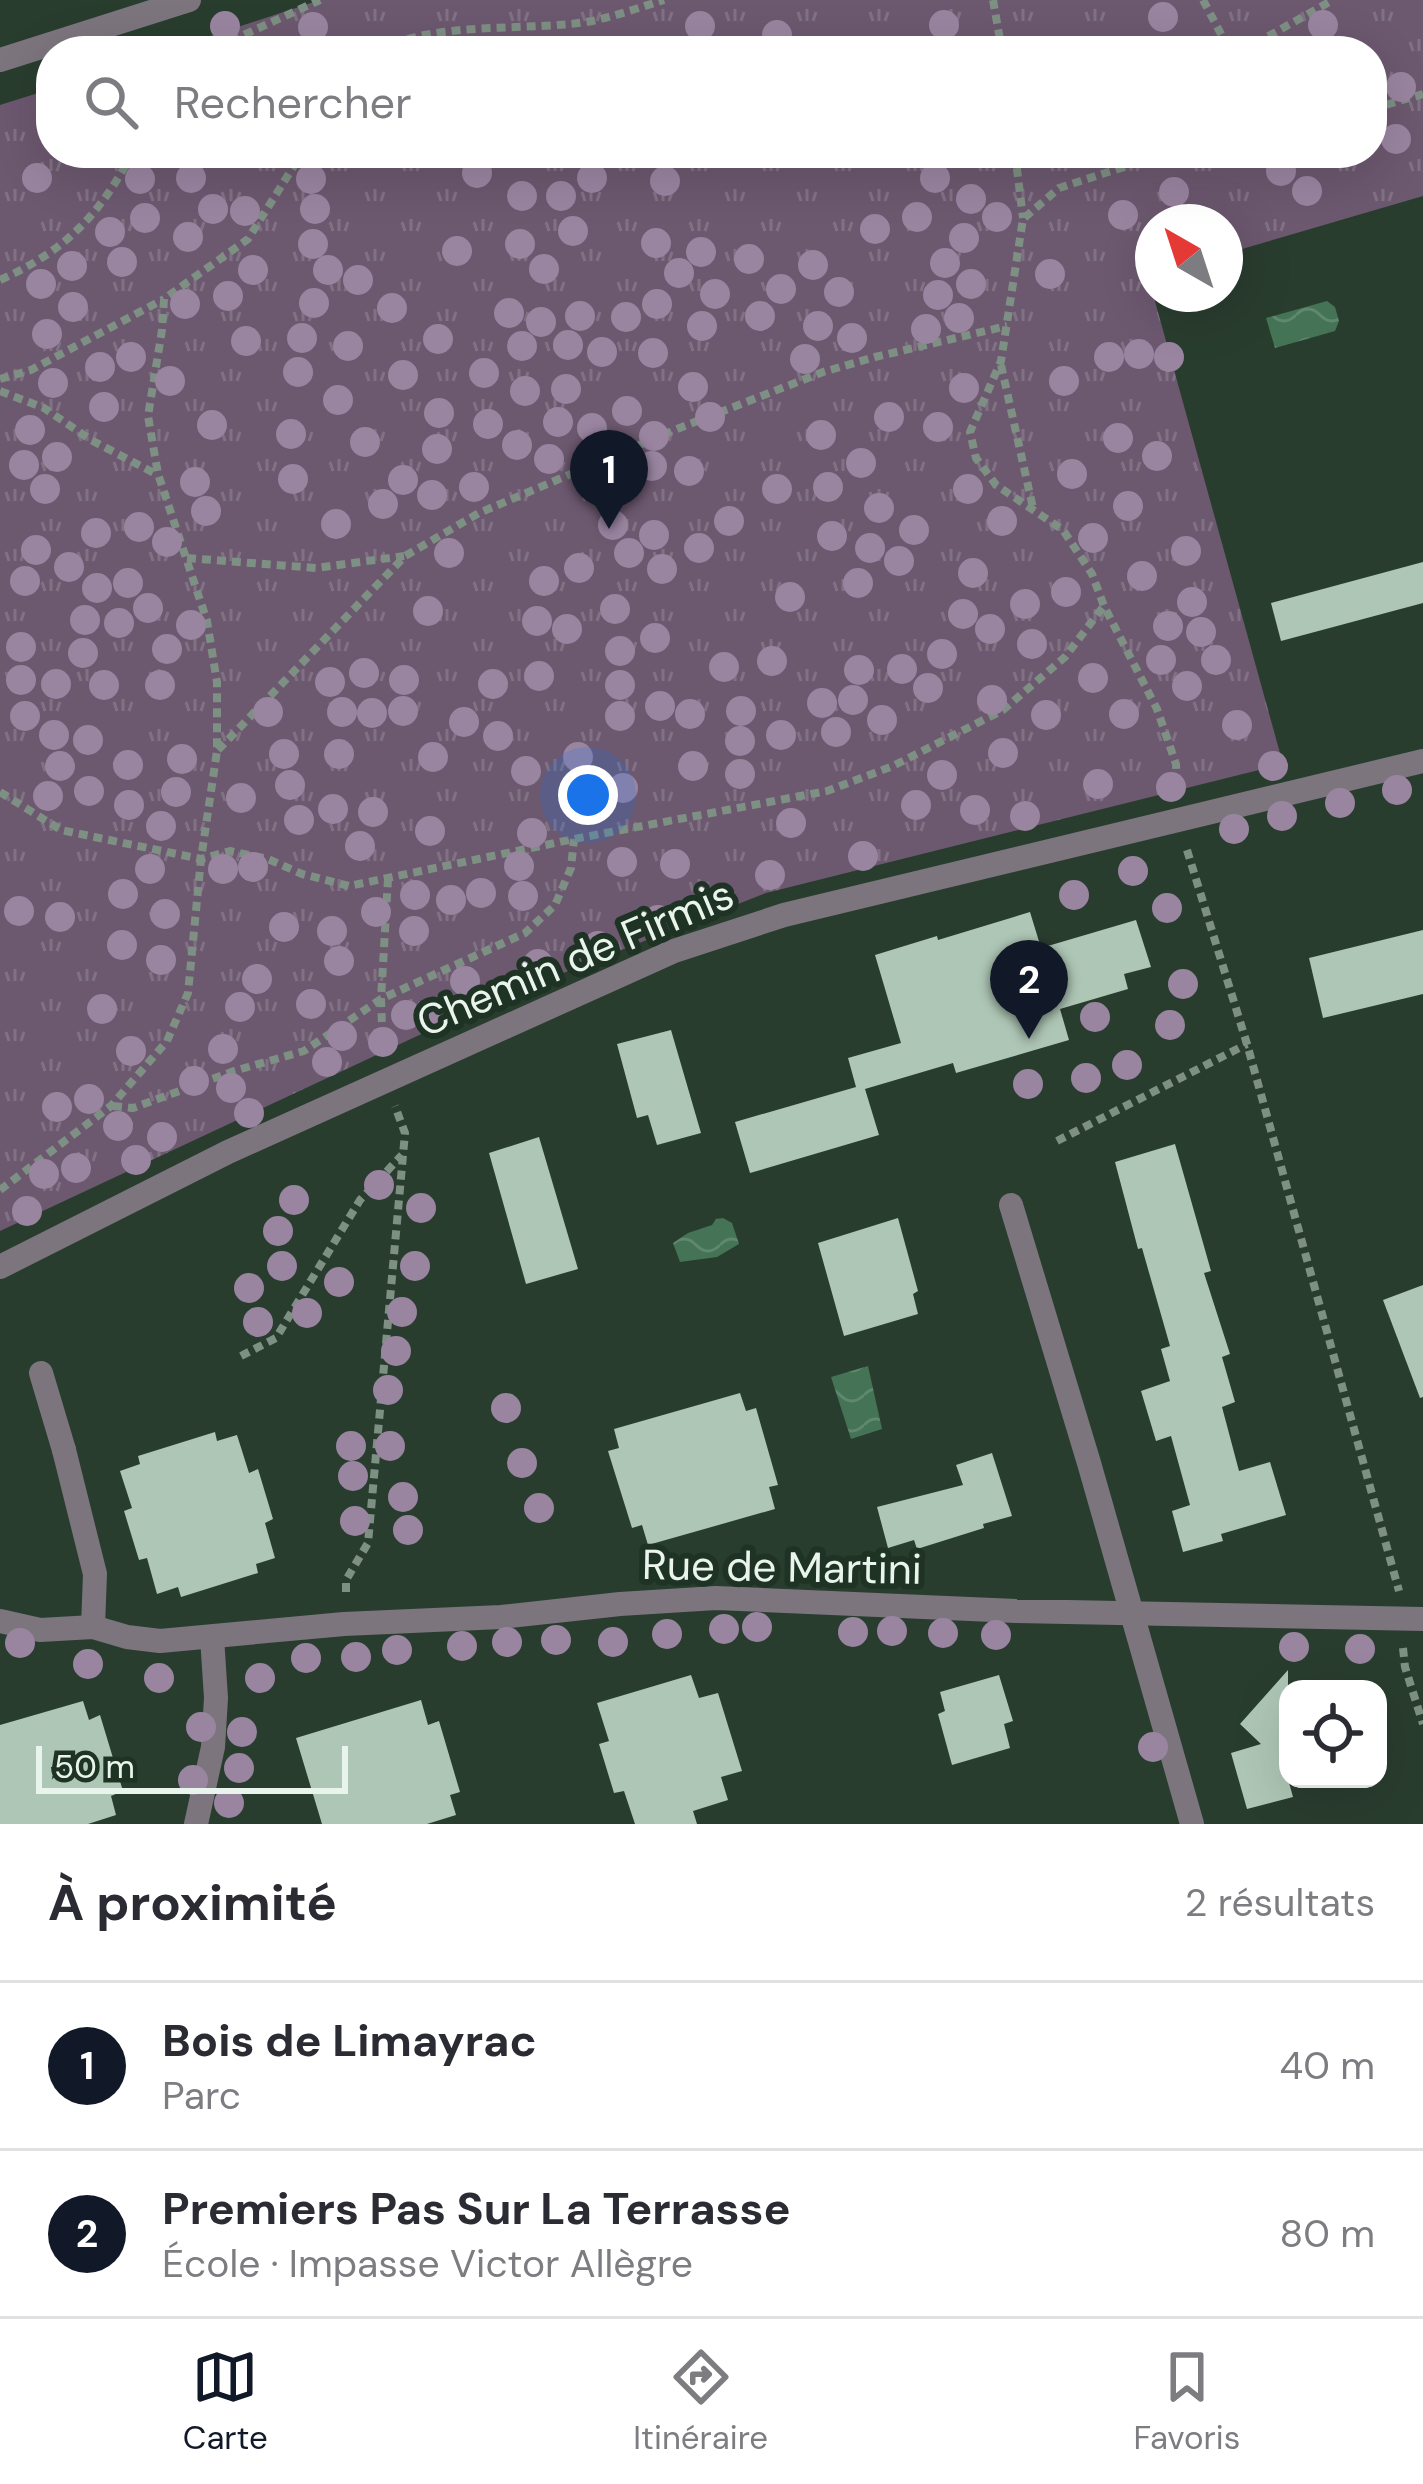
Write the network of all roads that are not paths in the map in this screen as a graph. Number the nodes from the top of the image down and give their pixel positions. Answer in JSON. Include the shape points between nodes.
{"nodes":[{"id":1,"x":189,"y":0,"type":"edge"},
{"id":2,"x":76,"y":36,"type":"edge"},
{"id":3,"x":36,"y":49,"type":"edge"},
{"id":4,"x":0,"y":60,"type":"edge"},
{"id":5,"x":1423,"y":761,"type":"edge"},
{"id":6,"x":1011,"y":1205,"type":"dead end"},
{"id":7,"x":0,"y":1267,"type":"edge"},
{"id":8,"x":41,"y":1373,"type":"dead end"},
{"id":9,"x":1131,"y":1612,"type":"junction"},
{"id":10,"x":1412,"y":1619,"type":"edge"},
{"id":11,"x":0,"y":1621,"type":"edge"},
{"id":12,"x":93,"y":1627,"type":"junction"},
{"id":13,"x":212,"y":1637,"type":"junction"},
{"id":14,"x":196,"y":1824,"type":"edge"},
{"id":15,"x":1192,"y":1824,"type":"edge"}],
"edges":[{"from":1,"to":2,"type":"street"},
{"from":3,"to":4,"type":"street"},
{"from":5,"to":7,"type":"street","name":"Chemin de Firmis","via":[[784,915],[674,951],[228,1152]]},
{"from":6,"to":9,"type":"street"},
{"from":8,"to":12,"type":"street","via":[[95,1574]]},
{"from":9,"to":10,"type":"street","name":"Rue de Martini"},
{"from":9,"to":13,"type":"street","name":"Rue de Martini","via":[[716,1598]]},
{"from":9,"to":15,"type":"street"},
{"from":11,"to":12,"type":"street","name":"Rue de Martini","via":[[40,1630]]},
{"from":12,"to":13,"type":"street","name":"Rue de Martini","via":[[160,1641]]},
{"from":13,"to":14,"type":"street","via":[[213,1747]]}]}
